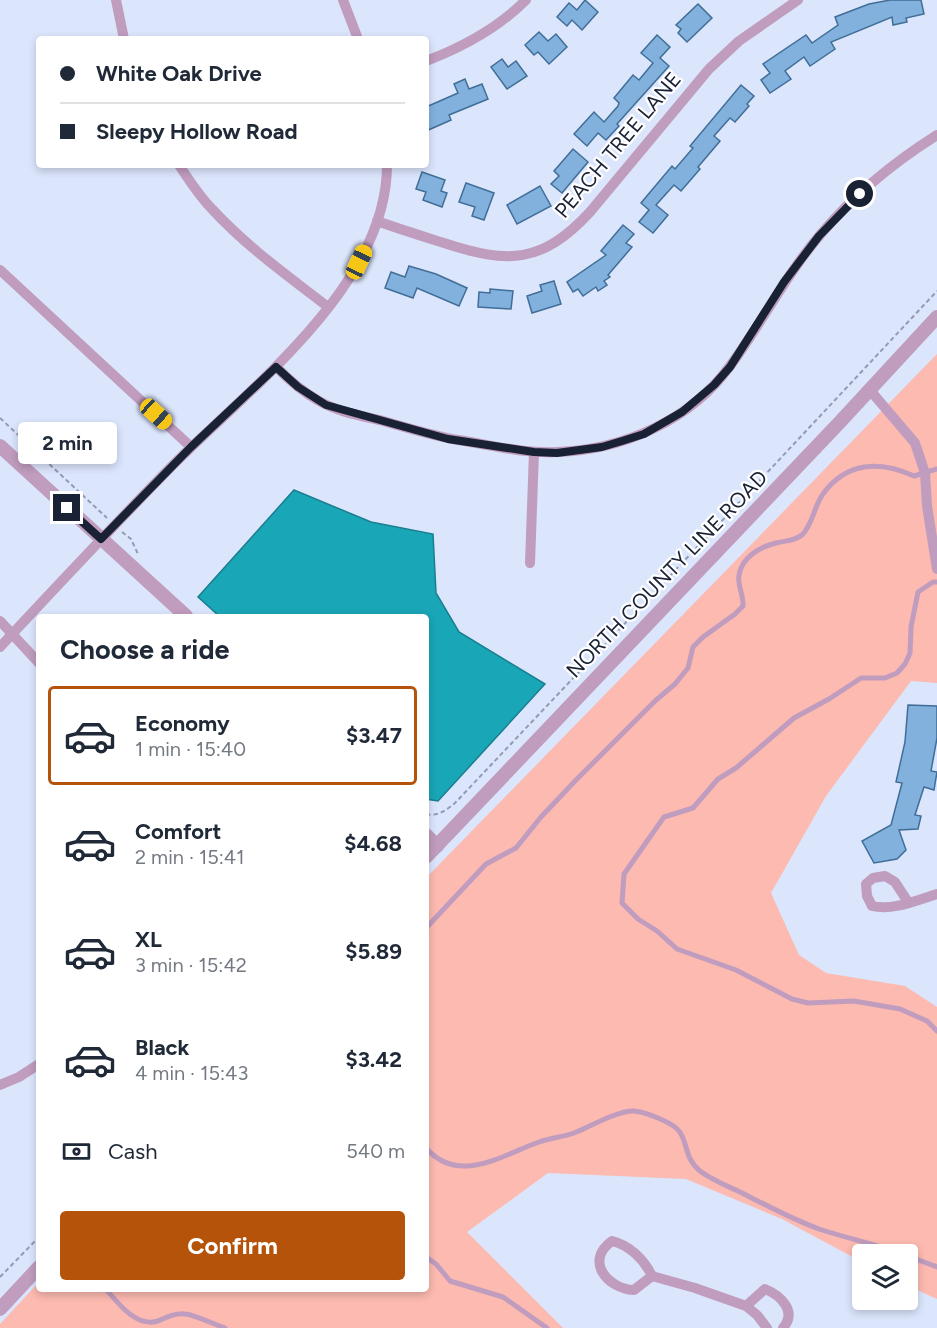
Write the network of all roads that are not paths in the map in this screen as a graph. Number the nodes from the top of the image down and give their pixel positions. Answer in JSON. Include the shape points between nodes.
{"nodes":[{"id":1,"x":116,"y":0,"type":"edge"},
{"id":2,"x":343,"y":0,"type":"edge"},
{"id":3,"x":526,"y":0,"type":"edge"},
{"id":4,"x":798,"y":0,"type":"edge"},
{"id":5,"x":123,"y":36,"type":"edge"},
{"id":6,"x":357,"y":36,"type":"edge"},
{"id":7,"x":429,"y":60,"type":"edge"},
{"id":8,"x":937,"y":135,"type":"edge"},
{"id":9,"x":181,"y":168,"type":"edge"},
{"id":10,"x":387,"y":168,"type":"edge"},
{"id":11,"x":377,"y":221,"type":"junction"},
{"id":12,"x":0,"y":270,"type":"edge"},
{"id":13,"x":328,"y":308,"type":"junction"},
{"id":14,"x":937,"y":317,"type":"edge"},
{"id":15,"x":276,"y":367,"type":"junction"},
{"id":16,"x":869,"y":389,"type":"junction"},
{"id":17,"x":0,"y":446,"type":"edge"},
{"id":18,"x":191,"y":447,"type":"junction"},
{"id":19,"x":534,"y":452,"type":"junction"},
{"id":20,"x":937,"y":469,"type":"edge"},
{"id":21,"x":925,"y":473,"type":"junction"},
{"id":22,"x":101,"y":539,"type":"junction"},
{"id":23,"x":530,"y":563,"type":"dead end"},
{"id":24,"x":937,"y":569,"type":"edge"},
{"id":25,"x":937,"y":582,"type":"edge"},
{"id":26,"x":184,"y":614,"type":"edge"},
{"id":27,"x":0,"y":621,"type":"edge"},
{"id":28,"x":13,"y":633,"type":"junction"},
{"id":29,"x":0,"y":647,"type":"edge"},
{"id":30,"x":36,"y":660,"type":"edge"},
{"id":31,"x":429,"y":838,"type":"edge"},
{"id":32,"x":437,"y":846,"type":"junction"},
{"id":33,"x":429,"y":854,"type":"edge"},
{"id":34,"x":937,"y":894,"type":"edge"},
{"id":35,"x":908,"y":902,"type":"dead end"},
{"id":36,"x":429,"y":925,"type":"edge"},
{"id":37,"x":937,"y":1031,"type":"edge"},
{"id":38,"x":36,"y":1066,"type":"edge"},
{"id":39,"x":0,"y":1085,"type":"edge"},
{"id":40,"x":429,"y":1151,"type":"edge"},
{"id":41,"x":875,"y":1244,"type":"edge"},
{"id":42,"x":429,"y":1259,"type":"edge"},
{"id":43,"x":918,"y":1260,"type":"edge"},
{"id":44,"x":937,"y":1267,"type":"edge"},
{"id":45,"x":36,"y":1270,"type":"edge"},
{"id":46,"x":652,"y":1276,"type":"junction"},
{"id":47,"x":109,"y":1292,"type":"edge"},
{"id":48,"x":746,"y":1306,"type":"junction"},
{"id":49,"x":0,"y":1309,"type":"edge"},
{"id":50,"x":225,"y":1328,"type":"edge"},
{"id":51,"x":547,"y":1328,"type":"edge"},
{"id":52,"x":768,"y":1328,"type":"edge"},
{"id":53,"x":783,"y":1328,"type":"edge"}],
"edges":[{"from":1,"to":5,"type":"street"},
{"from":2,"to":6,"type":"street"},
{"from":3,"to":7,"type":"street","via":[[493,28],[454,51]]},
{"from":4,"to":11,"type":"street","name":"PEACH TREE LANE","via":[[716,62],[590,212],[552,245],[529,254],[490,256]]},
{"from":8,"to":19,"type":"street","via":[[873,182],[819,236],[784,282],[730,367],[699,399],[663,424],[622,441],[580,451]]},
{"from":9,"to":13,"type":"street","via":[[210,208],[234,232]]},
{"from":10,"to":11,"type":"street"},
{"from":11,"to":13,"type":"street","via":[[359,262]]},
{"from":12,"to":18,"type":"street"},
{"from":13,"to":15,"type":"street"},
{"from":14,"to":16,"type":"street","name":"NORTH COUNTY LINE ROAD"},
{"from":15,"to":18,"type":"street"},
{"from":15,"to":19,"type":"street","via":[[309,395],[336,409],[448,439]]},
{"from":16,"to":21,"type":"street","via":[[915,443]]},
{"from":16,"to":32,"type":"street","name":"NORTH COUNTY LINE ROAD"},
{"from":17,"to":22,"type":"street"},
{"from":18,"to":22,"type":"street"},
{"from":19,"to":23,"type":"street"},
{"from":20,"to":21,"type":"lane"},
{"from":21,"to":24,"type":"street"},
{"from":21,"to":36,"type":"lane","via":[[914,476],[866,465],[854,469],[824,494],[801,536],[751,554],[739,574],[743,606],[693,647],[688,668],[675,684],[569,788],[516,848],[486,864]]},
{"from":22,"to":26,"type":"street"},
{"from":22,"to":28,"type":"street"},
{"from":25,"to":37,"type":"lane","via":[[918,592],[910,653],[897,673],[885,678],[861,678],[794,718],[718,779],[693,808],[664,817],[624,874],[622,903],[677,949],[736,970],[792,999],[808,1003],[854,1001],[900,1009],[927,1021]]},
{"from":27,"to":28,"type":"street"},
{"from":28,"to":29,"type":"street"},
{"from":28,"to":30,"type":"street"},
{"from":31,"to":32,"type":"street"},
{"from":32,"to":33,"type":"street","name":"NORTH COUNTY LINE ROAD"},
{"from":34,"to":35,"type":"street"},
{"from":38,"to":39,"type":"street"},
{"from":40,"to":41,"type":"lane","via":[[453,1165],[486,1164],[540,1141],[633,1111],[663,1120],[679,1131],[691,1160],[711,1177],[820,1229]]},
{"from":42,"to":51,"type":"lane","via":[[450,1281],[503,1298]]},
{"from":43,"to":44,"type":"lane"},
{"from":45,"to":49,"type":"street"},
{"from":46,"to":46,"type":"street","via":[[647,1265],[624,1244],[612,1241],[603,1248],[598,1260],[600,1271],[623,1290],[634,1290]]},
{"from":46,"to":48,"type":"street"},
{"from":47,"to":50,"type":"lane","via":[[142,1322],[188,1314]]},
{"from":48,"to":52,"type":"street"},
{"from":48,"to":53,"type":"street","via":[[765,1289],[774,1292],[788,1306],[789,1316]]}]}
